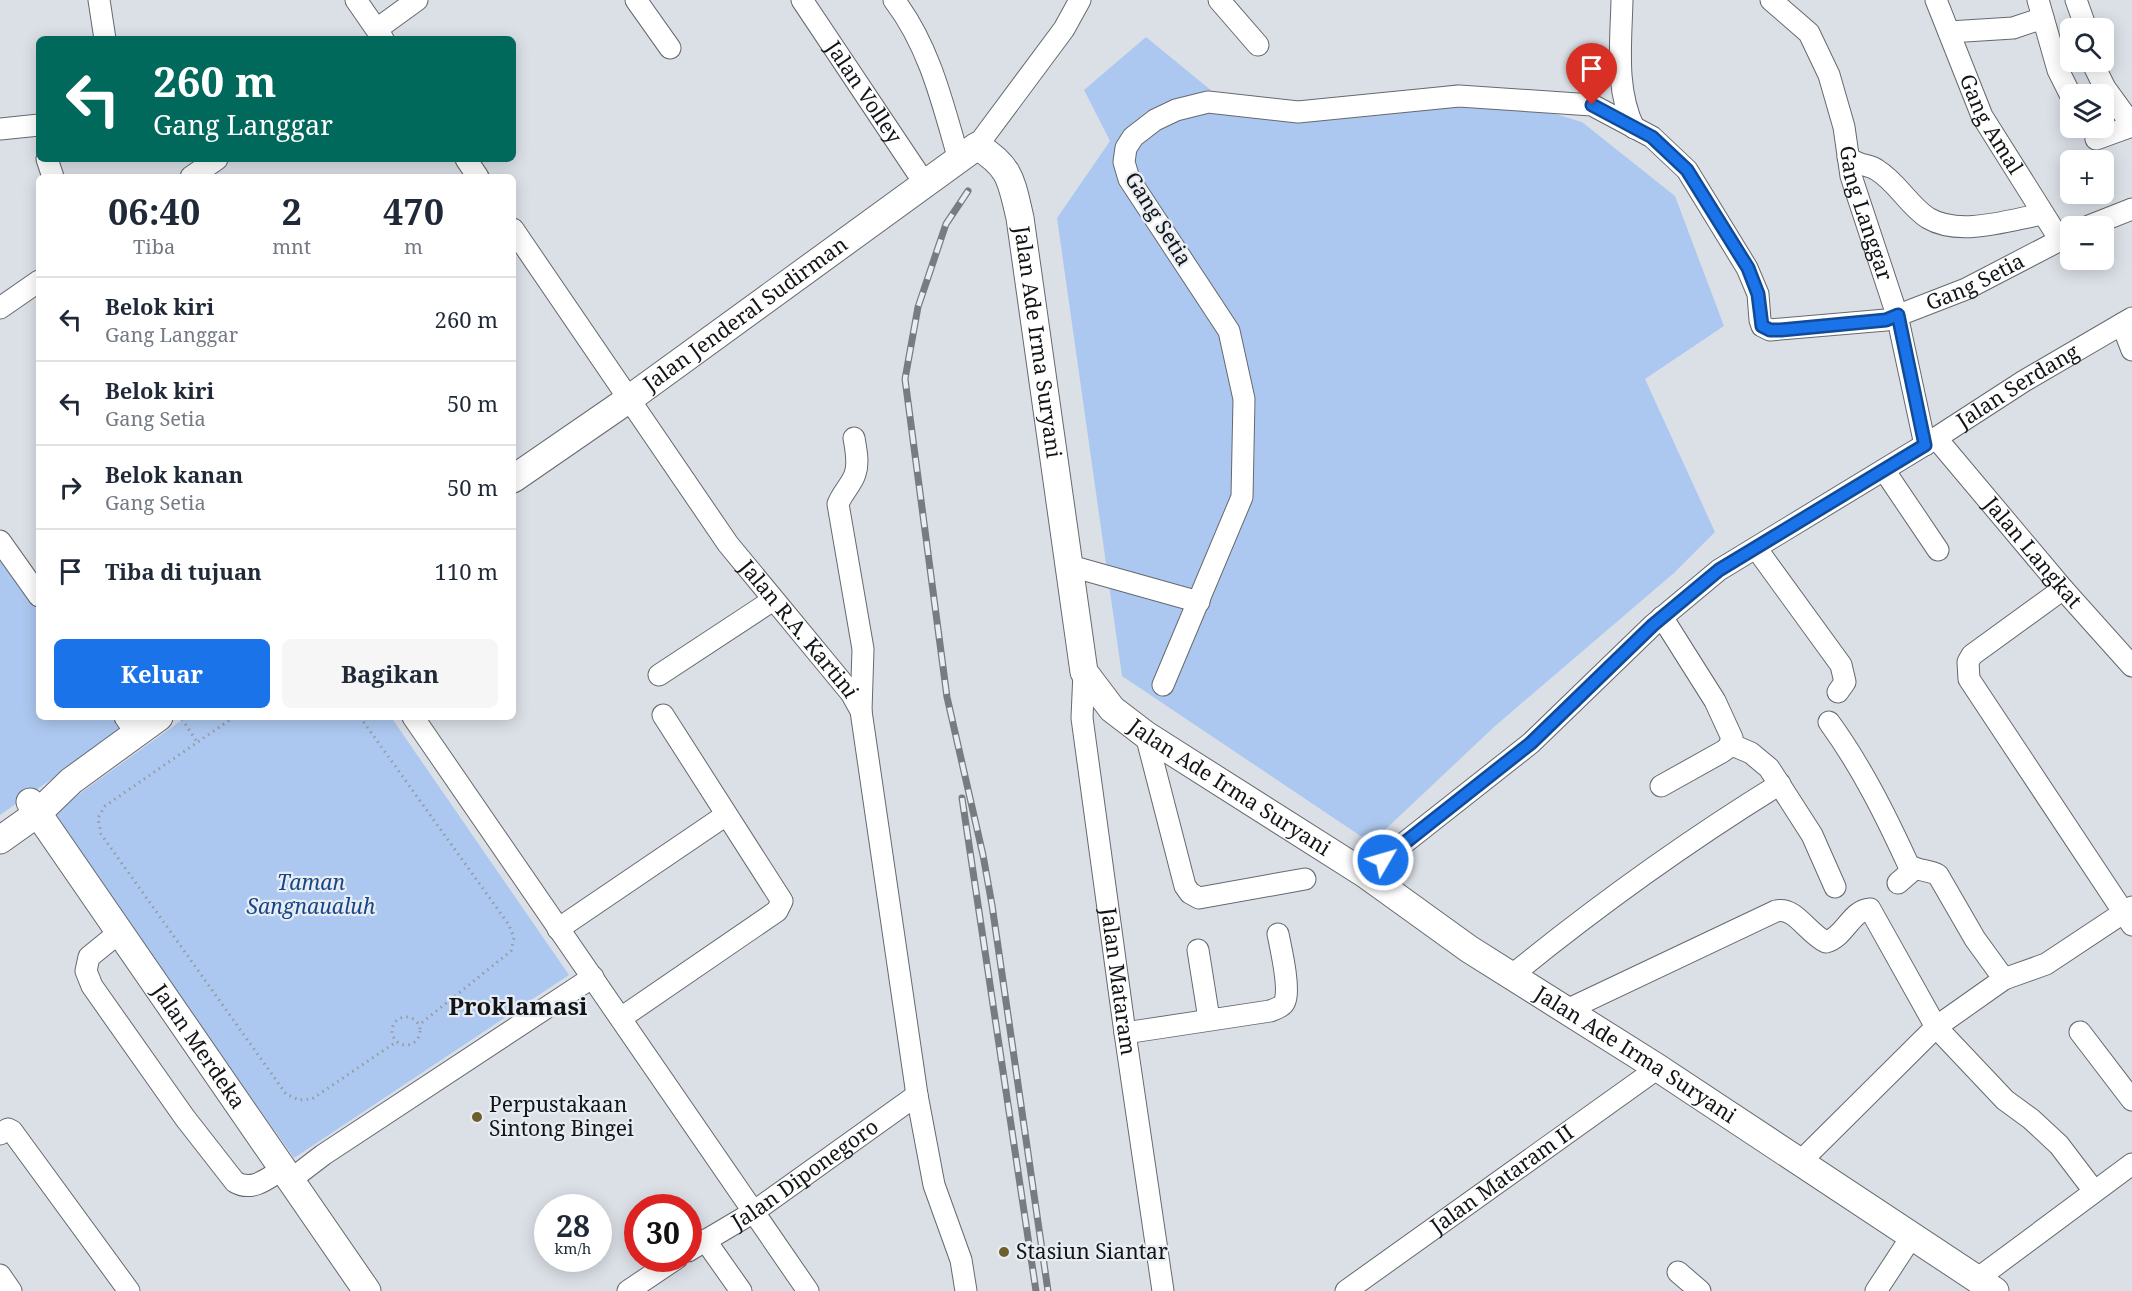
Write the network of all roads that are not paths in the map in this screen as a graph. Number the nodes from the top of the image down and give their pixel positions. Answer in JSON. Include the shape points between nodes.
{"nodes":[{"id":1,"x":99,"y":0,"type":"edge"},
{"id":2,"x":356,"y":0,"type":"edge"},
{"id":3,"x":417,"y":0,"type":"edge"},
{"id":4,"x":636,"y":0,"type":"edge"},
{"id":5,"x":802,"y":0,"type":"edge"},
{"id":6,"x":894,"y":0,"type":"edge"},
{"id":7,"x":1080,"y":0,"type":"edge"},
{"id":8,"x":1219,"y":0,"type":"edge"},
{"id":9,"x":1622,"y":0,"type":"edge"},
{"id":10,"x":1771,"y":0,"type":"edge"},
{"id":11,"x":1936,"y":0,"type":"edge"},
{"id":12,"x":2076,"y":0,"type":"edge"},
{"id":13,"x":2040,"y":9,"type":"edge"},
{"id":14,"x":2082,"y":18,"type":"edge"},
{"id":15,"x":1949,"y":32,"type":"junction"},
{"id":16,"x":380,"y":34,"type":"edge"},
{"id":17,"x":105,"y":36,"type":"edge"},
{"id":18,"x":1258,"y":45,"type":"dead end"},
{"id":19,"x":670,"y":48,"type":"dead end"},
{"id":20,"x":2097,"y":72,"type":"edge"},
{"id":21,"x":2065,"y":84,"type":"edge"},
{"id":22,"x":2132,"y":125,"type":"edge"},
{"id":23,"x":36,"y":127,"type":"edge"},
{"id":24,"x":1634,"y":128,"type":"junction"},
{"id":25,"x":0,"y":129,"type":"edge"},
{"id":26,"x":2114,"y":131,"type":"edge"},
{"id":27,"x":968,"y":153,"type":"junction"},
{"id":28,"x":1848,"y":157,"type":"junction"},
{"id":29,"x":213,"y":162,"type":"edge"},
{"id":30,"x":196,"y":174,"type":"edge"},
{"id":31,"x":926,"y":184,"type":"junction"},
{"id":32,"x":2132,"y":209,"type":"edge"},
{"id":33,"x":2043,"y":214,"type":"junction"},
{"id":34,"x":2114,"y":216,"type":"edge"},
{"id":35,"x":516,"y":233,"type":"edge"},
{"id":36,"x":2060,"y":233,"type":"edge"},
{"id":37,"x":2060,"y":241,"type":"edge"},
{"id":38,"x":36,"y":283,"type":"edge"},
{"id":39,"x":0,"y":308,"type":"edge"},
{"id":40,"x":1898,"y":315,"type":"junction"},
{"id":41,"x":2127,"y":321,"type":"edge"},
{"id":42,"x":2132,"y":350,"type":"edge"},
{"id":43,"x":628,"y":399,"type":"junction"},
{"id":44,"x":854,"y":438,"type":"dead end"},
{"id":45,"x":1931,"y":442,"type":"junction"},
{"id":46,"x":1884,"y":470,"type":"junction"},
{"id":47,"x":516,"y":477,"type":"edge"},
{"id":48,"x":0,"y":541,"type":"edge"},
{"id":49,"x":1756,"y":548,"type":"junction"},
{"id":50,"x":1938,"y":550,"type":"dead end"},
{"id":51,"x":1067,"y":565,"type":"junction"},
{"id":52,"x":2063,"y":589,"type":"junction"},
{"id":53,"x":36,"y":592,"type":"edge"},
{"id":54,"x":773,"y":600,"type":"junction"},
{"id":55,"x":1198,"y":602,"type":"junction"},
{"id":56,"x":1662,"y":617,"type":"junction"},
{"id":57,"x":2132,"y":666,"type":"edge"},
{"id":58,"x":1084,"y":672,"type":"junction"},
{"id":59,"x":659,"y":675,"type":"dead end"},
{"id":60,"x":1163,"y":685,"type":"dead end"},
{"id":61,"x":1838,"y":692,"type":"dead end"},
{"id":62,"x":861,"y":711,"type":"junction"},
{"id":63,"x":663,"y":715,"type":"dead end"},
{"id":64,"x":148,"y":720,"type":"edge"},
{"id":65,"x":415,"y":720,"type":"edge"},
{"id":66,"x":1829,"y":722,"type":"dead end"},
{"id":67,"x":131,"y":725,"type":"edge"},
{"id":68,"x":1146,"y":735,"type":"junction"},
{"id":69,"x":1730,"y":744,"type":"junction"},
{"id":70,"x":1780,"y":784,"type":"junction"},
{"id":71,"x":1661,"y":786,"type":"dead end"},
{"id":72,"x":34,"y":808,"type":"junction"},
{"id":73,"x":726,"y":815,"type":"junction"},
{"id":74,"x":0,"y":820,"type":"edge"},
{"id":75,"x":0,"y":840,"type":"edge"},
{"id":76,"x":1914,"y":869,"type":"junction"},
{"id":77,"x":1365,"y":874,"type":"junction"},
{"id":78,"x":1305,"y":879,"type":"dead end"},
{"id":79,"x":1898,"y":883,"type":"dead end"},
{"id":80,"x":1835,"y":887,"type":"dead end"},
{"id":81,"x":2129,"y":915,"type":"edge"},
{"id":82,"x":558,"y":929,"type":"junction"},
{"id":83,"x":121,"y":932,"type":"junction"},
{"id":84,"x":1278,"y":934,"type":"dead end"},
{"id":85,"x":1198,"y":950,"type":"dead end"},
{"id":86,"x":1511,"y":976,"type":"junction"},
{"id":87,"x":593,"y":977,"type":"junction"},
{"id":88,"x":2004,"y":979,"type":"junction"},
{"id":89,"x":1567,"y":1010,"type":"junction"},
{"id":90,"x":621,"y":1018,"type":"junction"},
{"id":91,"x":1209,"y":1019,"type":"junction"},
{"id":92,"x":1936,"y":1027,"type":"junction"},
{"id":93,"x":2080,"y":1032,"type":"dead end"},
{"id":94,"x":1125,"y":1033,"type":"junction"},
{"id":95,"x":1658,"y":1068,"type":"junction"},
{"id":96,"x":917,"y":1095,"type":"junction"},
{"id":97,"x":2132,"y":1100,"type":"edge"},
{"id":98,"x":0,"y":1134,"type":"edge"},
{"id":99,"x":1800,"y":1162,"type":"junction"},
{"id":100,"x":2132,"y":1164,"type":"edge"},
{"id":101,"x":285,"y":1175,"type":"junction"},
{"id":102,"x":2094,"y":1191,"type":"junction"},
{"id":103,"x":752,"y":1213,"type":"junction"},
{"id":104,"x":1912,"y":1236,"type":"junction"},
{"id":105,"x":702,"y":1243,"type":"edge"},
{"id":106,"x":702,"y":1251,"type":"edge"},
{"id":107,"x":656,"y":1272,"type":"edge"},
{"id":108,"x":1678,"y":1272,"type":"dead end"},
{"id":109,"x":0,"y":1275,"type":"edge"},
{"id":110,"x":1986,"y":1285,"type":"edge"},
{"id":111,"x":11,"y":1291,"type":"edge"},
{"id":112,"x":129,"y":1291,"type":"edge"},
{"id":113,"x":367,"y":1291,"type":"edge"},
{"id":114,"x":628,"y":1291,"type":"edge"},
{"id":115,"x":741,"y":1291,"type":"edge"},
{"id":116,"x":808,"y":1291,"type":"edge"},
{"id":117,"x":966,"y":1291,"type":"edge"},
{"id":118,"x":1163,"y":1291,"type":"edge"},
{"id":119,"x":1346,"y":1291,"type":"edge"},
{"id":120,"x":1700,"y":1291,"type":"edge"},
{"id":121,"x":1876,"y":1291,"type":"edge"}],
"edges":[{"from":1,"to":17,"type":"street"},
{"from":2,"to":16,"type":"street"},
{"from":3,"to":16,"type":"street"},
{"from":4,"to":19,"type":"street"},
{"from":5,"to":31,"type":"street","name":"Jalan Volley"},
{"from":6,"to":27,"type":"street","via":[[919,38]]},
{"from":7,"to":27,"type":"street","via":[[1064,29]]},
{"from":8,"to":18,"type":"street"},
{"from":9,"to":24,"type":"street","via":[[1621,90]]},
{"from":10,"to":28,"type":"street","name":"Gang Langgar","via":[[1809,33],[1832,86]]},
{"from":11,"to":15,"type":"street","name":"Gang Amal"},
{"from":12,"to":14,"type":"street"},
{"from":13,"to":15,"type":"street","via":[[2013,28]]},
{"from":13,"to":21,"type":"street"},
{"from":15,"to":33,"type":"street","name":"Gang Amal","via":[[1982,116]]},
{"from":20,"to":22,"type":"street"},
{"from":22,"to":26,"type":"street"},
{"from":23,"to":25,"type":"street"},
{"from":24,"to":40,"type":"street","name":"Gang Setia","via":[[1652,137],[1687,170],[1748,268],[1758,294],[1762,326],[1781,330],[1886,320]]},
{"from":24,"to":55,"type":"street","name":"Gang Setia","via":[[1592,105],[1459,96],[1298,112],[1208,102],[1176,110],[1132,137],[1124,162],[1129,179],[1229,331],[1244,399],[1242,497]]},
{"from":27,"to":31,"type":"main road","name":"Jalan Jenderal Sudirman"},
{"from":27,"to":51,"type":"main road","name":"Jalan Ade Irma Suryani","via":[[999,160],[1011,180],[1020,218]]},
{"from":28,"to":33,"type":"street","via":[[1857,165],[1878,170],[1928,218],[1947,225],[1967,226]]},
{"from":28,"to":40,"type":"street","name":"Gang Langgar"},
{"from":29,"to":30,"type":"street"},
{"from":31,"to":43,"type":"main road","name":"Jalan Jenderal Sudirman"},
{"from":32,"to":34,"type":"street"},
{"from":33,"to":36,"type":"street","name":"Gang Amal"},
{"from":35,"to":43,"type":"street","name":"Jalan R.A. Kartini"},
{"from":37,"to":40,"type":"street","name":"Gang Setia","via":[[1966,290]]},
{"from":38,"to":39,"type":"street"},
{"from":40,"to":45,"type":"street","name":"Gang Langgar"},
{"from":41,"to":42,"type":"street"},
{"from":41,"to":45,"type":"street","name":"Jalan Serdang"},
{"from":43,"to":47,"type":"main road","name":"Jalan Jenderal Sudirman"},
{"from":43,"to":54,"type":"street","name":"Jalan R.A. Kartini","via":[[728,544]]},
{"from":44,"to":62,"type":"street","via":[[855,475],[838,504],[863,649]]},
{"from":45,"to":46,"type":"street","name":"Jalan Serdang"},
{"from":45,"to":52,"type":"street","name":"Jalan Langkat"},
{"from":46,"to":49,"type":"street","name":"Jalan Serdang"},
{"from":46,"to":50,"type":"street"},
{"from":48,"to":53,"type":"street"},
{"from":49,"to":56,"type":"street","name":"Jalan Serdang","via":[[1719,570]]},
{"from":49,"to":61,"type":"street","via":[[1841,665],[1845,682]]},
{"from":51,"to":55,"type":"street"},
{"from":51,"to":58,"type":"main road","name":"Jalan Ade Irma Suryani"},
{"from":52,"to":57,"type":"street","name":"Jalan Langkat"},
{"from":52,"to":81,"type":"street","via":[[1972,655],[1968,662],[1969,680]]},
{"from":54,"to":59,"type":"street"},
{"from":54,"to":62,"type":"street","name":"Jalan R.A. Kartini","via":[[851,693]]},
{"from":55,"to":60,"type":"street","name":"Gang Setia"},
{"from":56,"to":69,"type":"street","via":[[1730,730]]},
{"from":56,"to":77,"type":"street","name":"Jalan Serdang","via":[[1531,743]]},
{"from":58,"to":68,"type":"main road","name":"Jalan Ade Irma Suryani","via":[[1112,709]]},
{"from":58,"to":94,"type":"street","name":"Jalan Mataram","via":[[1082,718]]},
{"from":62,"to":96,"type":"street","name":"Jalan R.A. Kartini"},
{"from":63,"to":73,"type":"street"},
{"from":64,"to":67,"type":"main road"},
{"from":65,"to":82,"type":"street"},
{"from":66,"to":76,"type":"street","via":[[1849,750]]},
{"from":67,"to":72,"type":"main road","via":[[71,781]]},
{"from":68,"to":77,"type":"main road","name":"Jalan Ade Irma Suryani"},
{"from":68,"to":78,"type":"street","via":[[1190,893],[1199,898]]},
{"from":69,"to":70,"type":"street","via":[[1761,759]]},
{"from":69,"to":71,"type":"street"},
{"from":70,"to":80,"type":"street","via":[[1812,835]]},
{"from":70,"to":86,"type":"street","via":[[1654,866]]},
{"from":72,"to":74,"type":"main road"},
{"from":72,"to":75,"type":"main road"},
{"from":72,"to":83,"type":"main road","name":"Jalan Merdeka"},
{"from":73,"to":82,"type":"street"},
{"from":73,"to":90,"type":"street","via":[[777,891],[781,906]]},
{"from":76,"to":79,"type":"street"},
{"from":76,"to":88,"type":"street","via":[[1938,875],[1975,939]]},
{"from":77,"to":86,"type":"main road","name":"Jalan Ade Irma Suryani"},
{"from":81,"to":88,"type":"street","via":[[2046,964]]},
{"from":82,"to":87,"type":"street"},
{"from":83,"to":101,"type":"main road","name":"Jalan Merdeka"},
{"from":83,"to":101,"type":"street","via":[[89,957],[86,971],[114,1020],[235,1182],[241,1186],[259,1184]]},
{"from":84,"to":91,"type":"street","via":[[1285,988],[1281,1006]]},
{"from":85,"to":91,"type":"street"},
{"from":86,"to":89,"type":"main road","name":"Jalan Ade Irma Suryani"},
{"from":87,"to":90,"type":"street"},
{"from":87,"to":101,"type":"street","via":[[323,1155]]},
{"from":88,"to":92,"type":"street"},
{"from":89,"to":92,"type":"street","via":[[1776,911],[1791,911],[1812,934],[1826,942],[1838,938],[1868,908]]},
{"from":89,"to":95,"type":"main road","name":"Jalan Ade Irma Suryani"},
{"from":90,"to":103,"type":"street"},
{"from":91,"to":94,"type":"street"},
{"from":92,"to":99,"type":"street"},
{"from":92,"to":102,"type":"street","via":[[2005,1100],[2059,1145]]},
{"from":93,"to":97,"type":"street"},
{"from":94,"to":118,"type":"street","name":"Jalan Mataram"},
{"from":95,"to":99,"type":"main road","name":"Jalan Ade Irma Suryani"},
{"from":95,"to":119,"type":"street","name":"Jalan Mataram II"},
{"from":96,"to":103,"type":"street","name":"Jalan Diponegoro"},
{"from":96,"to":117,"type":"street","name":"Jalan R.A. Kartini","via":[[934,1185],[961,1260]]},
{"from":98,"to":112,"type":"street","via":[[12,1131]]},
{"from":99,"to":104,"type":"main road","name":"Jalan Ade Irma Suryani"},
{"from":100,"to":102,"type":"street"},
{"from":101,"to":113,"type":"main road","name":"Jalan Merdeka"},
{"from":102,"to":110,"type":"street"},
{"from":103,"to":105,"type":"street","name":"Jalan Diponegoro"},
{"from":103,"to":116,"type":"street"},
{"from":104,"to":110,"type":"main road","name":"Jalan Ade Irma Suryani"},
{"from":104,"to":121,"type":"street"},
{"from":106,"to":115,"type":"street"},
{"from":107,"to":114,"type":"street"},
{"from":108,"to":120,"type":"street"},
{"from":109,"to":111,"type":"street"}]}
